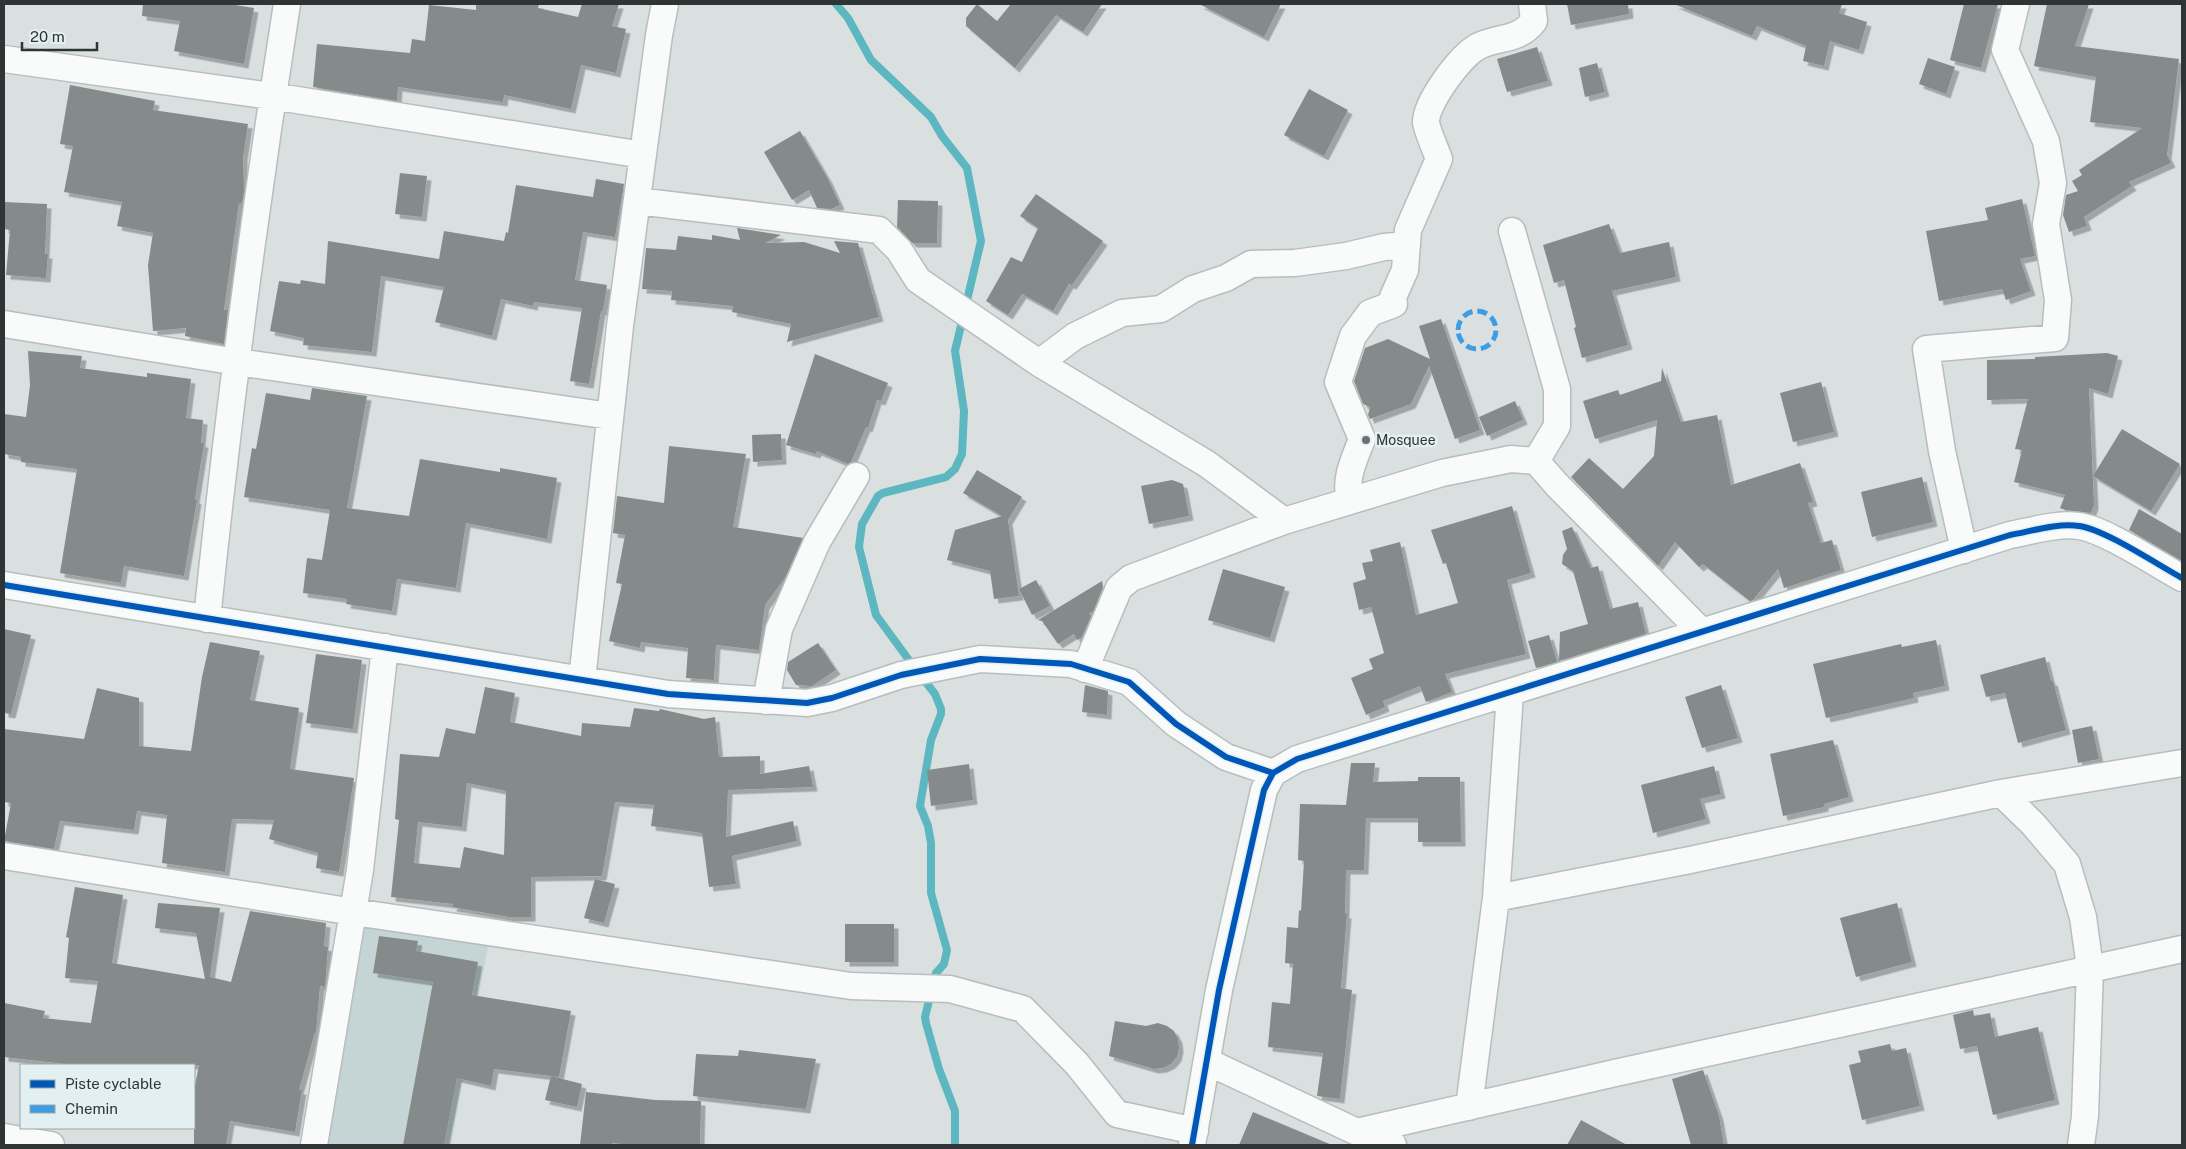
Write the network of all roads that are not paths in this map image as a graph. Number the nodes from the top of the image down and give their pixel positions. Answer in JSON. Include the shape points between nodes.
{"nodes":[{"id":1,"x":287,"y":4,"type":"edge"},
{"id":2,"x":665,"y":4,"type":"edge"},
{"id":3,"x":1532,"y":4,"type":"edge"},
{"id":4,"x":2016,"y":4,"type":"edge"},
{"id":5,"x":4,"y":59,"type":"edge"},
{"id":6,"x":272,"y":96,"type":"junction"},
{"id":7,"x":643,"y":155,"type":"junction"},
{"id":8,"x":637,"y":201,"type":"junction"},
{"id":9,"x":1512,"y":231,"type":"dead end"},
{"id":10,"x":1407,"y":244,"type":"junction"},
{"id":11,"x":4,"y":324,"type":"edge"},
{"id":12,"x":237,"y":362,"type":"junction"},
{"id":13,"x":1039,"y":363,"type":"junction"},
{"id":14,"x":610,"y":416,"type":"junction"},
{"id":15,"x":1536,"y":461,"type":"junction"},
{"id":16,"x":856,"y":476,"type":"dead end"},
{"id":17,"x":1350,"y":502,"type":"junction"},
{"id":18,"x":1284,"y":521,"type":"junction"},
{"id":19,"x":1964,"y":550,"type":"junction"},
{"id":20,"x":2182,"y":578,"type":"edge"},
{"id":21,"x":4,"y":585,"type":"edge"},
{"id":22,"x":208,"y":620,"type":"junction"},
{"id":23,"x":1702,"y":632,"type":"junction"},
{"id":24,"x":385,"y":647,"type":"junction"},
{"id":25,"x":1085,"y":669,"type":"junction"},
{"id":26,"x":582,"y":680,"type":"junction"},
{"id":27,"x":1510,"y":694,"type":"junction"},
{"id":28,"x":766,"y":701,"type":"junction"},
{"id":29,"x":2182,"y":763,"type":"edge"},
{"id":30,"x":1273,"y":773,"type":"junction"},
{"id":31,"x":2001,"y":793,"type":"junction"},
{"id":32,"x":4,"y":856,"type":"edge"},
{"id":33,"x":1496,"y":898,"type":"junction"},
{"id":34,"x":354,"y":912,"type":"junction"},
{"id":35,"x":2182,"y":949,"type":"edge"},
{"id":36,"x":2090,"y":968,"type":"junction"},
{"id":37,"x":1208,"y":1062,"type":"junction"},
{"id":38,"x":1469,"y":1107,"type":"junction"},
{"id":39,"x":1357,"y":1132,"type":"junction"},
{"id":40,"x":4,"y":1137,"type":"edge"},
{"id":41,"x":1194,"y":1138,"type":"edge"},
{"id":42,"x":51,"y":1145,"type":"edge"},
{"id":43,"x":314,"y":1145,"type":"edge"},
{"id":44,"x":1394,"y":1145,"type":"edge"},
{"id":45,"x":2081,"y":1145,"type":"edge"}],
"edges":[{"from":1,"to":6,"type":"street"},
{"from":2,"to":7,"type":"street"},
{"from":3,"to":10,"type":"street","via":[[1534,21],[1529,28],[1477,48],[1454,69],[1432,104],[1426,122],[1439,159],[1408,230]]},
{"from":4,"to":19,"type":"street","via":[[2005,50],[2046,141],[2053,183],[2046,224],[2058,300],[2055,338],[1926,349],[1942,451]]},
{"from":5,"to":6,"type":"street"},
{"from":6,"to":7,"type":"street"},
{"from":6,"to":12,"type":"street"},
{"from":7,"to":8,"type":"street"},
{"from":8,"to":13,"type":"street","via":[[879,230],[899,250],[918,280]]},
{"from":8,"to":14,"type":"street"},
{"from":9,"to":15,"type":"street","via":[[1557,390],[1557,426]]},
{"from":10,"to":13,"type":"street","via":[[1296,263],[1251,264],[1226,278],[1193,289],[1162,309],[1122,313],[1075,336]]},
{"from":10,"to":17,"type":"street","via":[[1405,270],[1392,297],[1394,304],[1370,313],[1353,336],[1338,382],[1362,439],[1348,475]]},
{"from":11,"to":12,"type":"street"},
{"from":12,"to":14,"type":"street"},
{"from":12,"to":22,"type":"street","via":[[222,469]]},
{"from":13,"to":18,"type":"street","via":[[1207,464]]},
{"from":14,"to":26,"type":"street"},
{"from":15,"to":17,"type":"street","via":[[1511,459],[1442,473]]},
{"from":15,"to":23,"type":"street"},
{"from":16,"to":28,"type":"street","via":[[817,542],[779,629]]},
{"from":17,"to":18,"type":"street"},
{"from":18,"to":25,"type":"street","via":[[1131,578],[1119,588]]},
{"from":19,"to":20,"type":"street","via":[[2010,534],[2080,526],[2108,536]]},
{"from":19,"to":23,"type":"street"},
{"from":21,"to":22,"type":"street"},
{"from":22,"to":24,"type":"street"},
{"from":23,"to":27,"type":"street"},
{"from":24,"to":26,"type":"street"},
{"from":24,"to":34,"type":"street"},
{"from":25,"to":28,"type":"street","via":[[1072,664],[980,659],[901,675],[832,698],[806,703]]},
{"from":25,"to":30,"type":"street","via":[[1129,682],[1176,724],[1226,757]]},
{"from":26,"to":28,"type":"street","via":[[668,694]]},
{"from":27,"to":30,"type":"street","via":[[1297,759]]},
{"from":27,"to":33,"type":"street"},
{"from":29,"to":31,"type":"street"},
{"from":30,"to":37,"type":"street","via":[[1264,790],[1223,971]]},
{"from":31,"to":33,"type":"street"},
{"from":31,"to":36,"type":"street","via":[[2067,864],[2084,917]]},
{"from":32,"to":34,"type":"street"},
{"from":33,"to":38,"type":"street"},
{"from":34,"to":41,"type":"street","via":[[851,986],[950,989],[1023,1009],[1077,1064],[1117,1114]]},
{"from":34,"to":43,"type":"street"},
{"from":35,"to":36,"type":"street"},
{"from":36,"to":38,"type":"street"},
{"from":36,"to":45,"type":"street"},
{"from":37,"to":39,"type":"street"},
{"from":37,"to":41,"type":"street"},
{"from":38,"to":39,"type":"street"},
{"from":39,"to":44,"type":"street"},
{"from":40,"to":42,"type":"street"}]}
